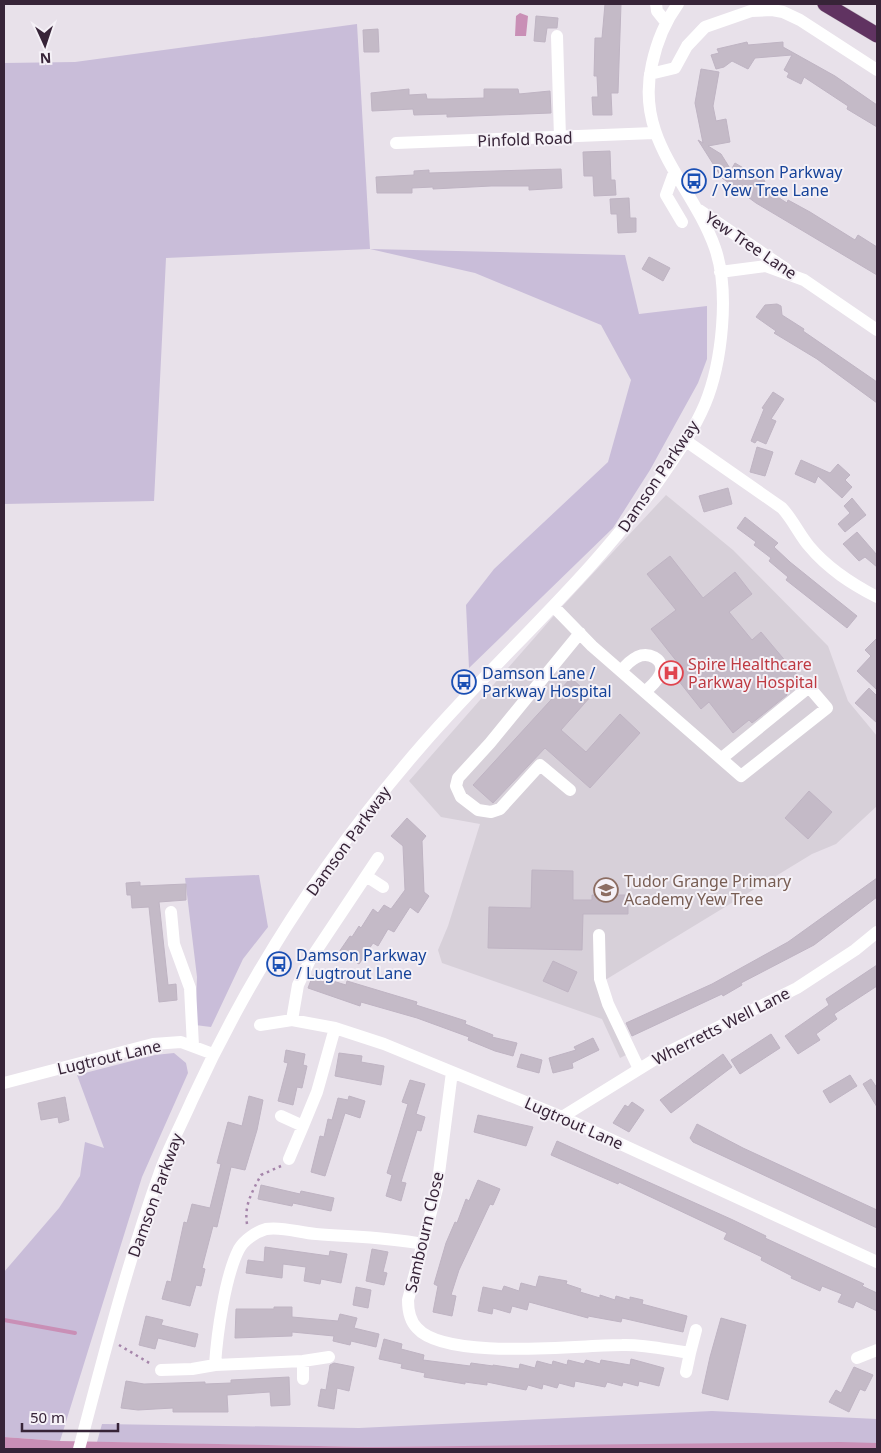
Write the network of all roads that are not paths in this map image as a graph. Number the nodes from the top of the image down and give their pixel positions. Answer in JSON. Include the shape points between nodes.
{"nodes":[{"id":1,"x":656,"y":4,"type":"edge"},
{"id":2,"x":678,"y":4,"type":"edge"},
{"id":3,"x":825,"y":4,"type":"edge"},
{"id":4,"x":835,"y":8,"type":"edge"},
{"id":5,"x":666,"y":21,"type":"junction"},
{"id":6,"x":877,"y":35,"type":"edge"},
{"id":7,"x":557,"y":36,"type":"dead end"},
{"id":8,"x":877,"y":70,"type":"edge"},
{"id":9,"x":650,"y":74,"type":"junction"},
{"id":10,"x":654,"y":133,"type":"junction"},
{"id":11,"x":560,"y":138,"type":"junction"},
{"id":12,"x":396,"y":143,"type":"dead end"},
{"id":13,"x":674,"y":173,"type":"junction"},
{"id":14,"x":699,"y":210,"type":"junction"},
{"id":15,"x":682,"y":222,"type":"dead end"},
{"id":16,"x":720,"y":272,"type":"junction"},
{"id":17,"x":804,"y":280,"type":"junction"},
{"id":18,"x":877,"y":330,"type":"edge"},
{"id":19,"x":686,"y":441,"type":"junction"},
{"id":20,"x":877,"y":597,"type":"edge"},
{"id":21,"x":554,"y":607,"type":"junction"},
{"id":22,"x":580,"y":633,"type":"junction"},
{"id":23,"x":622,"y":670,"type":"junction"},
{"id":24,"x":646,"y":691,"type":"junction"},
{"id":25,"x":722,"y":758,"type":"junction"},
{"id":26,"x":570,"y":790,"type":"dead end"},
{"id":27,"x":378,"y":858,"type":"dead end"},
{"id":28,"x":366,"y":876,"type":"junction"},
{"id":29,"x":383,"y":887,"type":"dead end"},
{"id":30,"x":171,"y":912,"type":"dead end"},
{"id":31,"x":877,"y":932,"type":"edge"},
{"id":32,"x":599,"y":935,"type":"dead end"},
{"id":33,"x":292,"y":1020,"type":"junction"},
{"id":34,"x":260,"y":1025,"type":"dead end"},
{"id":35,"x":335,"y":1028,"type":"junction"},
{"id":36,"x":193,"y":1046,"type":"junction"},
{"id":37,"x":213,"y":1054,"type":"junction"},
{"id":38,"x":639,"y":1069,"type":"junction"},
{"id":39,"x":452,"y":1072,"type":"junction"},
{"id":40,"x":4,"y":1083,"type":"edge"},
{"id":41,"x":281,"y":1116,"type":"dead end"},
{"id":42,"x":562,"y":1117,"type":"junction"},
{"id":43,"x":303,"y":1126,"type":"junction"},
{"id":44,"x":289,"y":1159,"type":"road end"},
{"id":45,"x":422,"y":1244,"type":"junction"},
{"id":46,"x":877,"y":1262,"type":"edge"},
{"id":47,"x":696,"y":1330,"type":"dead end"},
{"id":48,"x":877,"y":1350,"type":"edge"},
{"id":49,"x":690,"y":1353,"type":"junction"},
{"id":50,"x":329,"y":1357,"type":"dead end"},
{"id":51,"x":857,"y":1358,"type":"dead end"},
{"id":52,"x":303,"y":1361,"type":"junction"},
{"id":53,"x":215,"y":1365,"type":"junction"},
{"id":54,"x":161,"y":1370,"type":"road end"},
{"id":55,"x":686,"y":1372,"type":"dead end"},
{"id":56,"x":303,"y":1379,"type":"dead end"},
{"id":57,"x":79,"y":1449,"type":"edge"}],
"edges":[{"from":1,"to":5,"type":"street","via":[[657,11]]},
{"from":2,"to":5,"type":"street","name":"Yew Tree Lane"},
{"from":3,"to":4,"type":"highway"},
{"from":4,"to":6,"type":"highway"},
{"from":5,"to":9,"type":"street","name":"Yew Tree Lane"},
{"from":7,"to":11,"type":"street"},
{"from":8,"to":9,"type":"street","via":[[800,20],[772,10],[751,11],[705,26],[687,46],[675,68]]},
{"from":9,"to":10,"type":"street","name":"Yew Tree Lane","via":[[648,94]]},
{"from":10,"to":11,"type":"street","name":"Pinfold Road"},
{"from":10,"to":13,"type":"street","name":"Yew Tree Lane"},
{"from":11,"to":12,"type":"street","name":"Pinfold Road"},
{"from":13,"to":14,"type":"street","name":"Yew Tree Lane"},
{"from":13,"to":15,"type":"street","via":[[666,194]]},
{"from":14,"to":16,"type":"street","name":"Yew Tree Lane","via":[[716,252]]},
{"from":14,"to":17,"type":"street","name":"Yew Tree Lane"},
{"from":16,"to":17,"type":"street","name":"Yew Tree Lane","via":[[766,266]]},
{"from":16,"to":19,"type":"street","name":"Damson Parkway","via":[[722,320],[718,355],[707,401]]},
{"from":17,"to":18,"type":"street","name":"Yew Tree Lane"},
{"from":19,"to":20,"type":"street","via":[[782,508],[808,545],[833,571]]},
{"from":19,"to":21,"type":"street","name":"Damson Parkway","via":[[632,519]]},
{"from":21,"to":22,"type":"street"},
{"from":21,"to":37,"type":"street","name":"Damson Parkway","via":[[425,742],[355,825],[273,945]]},
{"from":22,"to":23,"type":"street"},
{"from":22,"to":26,"type":"street","via":[[458,778],[456,786],[466,802],[478,810],[491,812],[500,809],[540,765]]},
{"from":23,"to":24,"type":"street"},
{"from":23,"to":24,"type":"street","via":[[638,656],[655,657],[661,674]]},
{"from":24,"to":25,"type":"street"},
{"from":25,"to":25,"type":"street","via":[[810,687],[826,708],[741,776]]},
{"from":27,"to":28,"type":"street"},
{"from":28,"to":29,"type":"street"},
{"from":28,"to":33,"type":"street","via":[[310,960],[298,985]]},
{"from":30,"to":36,"type":"street","via":[[174,944],[190,988]]},
{"from":31,"to":38,"type":"street","name":"Wherretts Well Lane","via":[[797,988]]},
{"from":32,"to":38,"type":"street","via":[[600,979],[608,1004]]},
{"from":33,"to":34,"type":"street","name":"Lugtrout Lane"},
{"from":33,"to":35,"type":"street","name":"Lugtrout Lane"},
{"from":35,"to":39,"type":"street","name":"Lugtrout Lane"},
{"from":35,"to":43,"type":"street","via":[[317,1092]]},
{"from":36,"to":37,"type":"street","name":"Lugtrout Lane"},
{"from":36,"to":40,"type":"street","name":"Lugtrout Lane","via":[[181,1042],[153,1044]]},
{"from":37,"to":57,"type":"street","name":"Damson Parkway","via":[[162,1166],[118,1302]]},
{"from":38,"to":42,"type":"street","name":"Wherretts Well Lane"},
{"from":39,"to":42,"type":"street","name":"Lugtrout Lane"},
{"from":39,"to":45,"type":"street","name":"Sambourn Close","via":[[437,1189]]},
{"from":41,"to":43,"type":"street"},
{"from":42,"to":46,"type":"street","name":"Lugtrout Lane"},
{"from":43,"to":44,"type":"street"},
{"from":45,"to":49,"type":"street","name":"Sambourn Close","via":[[408,1308],[417,1329],[427,1336],[446,1343],[500,1349],[552,1350],[625,1345]]},
{"from":45,"to":53,"type":"street","via":[[390,1238],[267,1229],[249,1238],[240,1248],[232,1267],[216,1342]]},
{"from":47,"to":49,"type":"street"},
{"from":48,"to":51,"type":"street"},
{"from":49,"to":55,"type":"street"},
{"from":50,"to":52,"type":"street"},
{"from":52,"to":53,"type":"street"},
{"from":52,"to":56,"type":"street"},
{"from":53,"to":54,"type":"street"}]}
